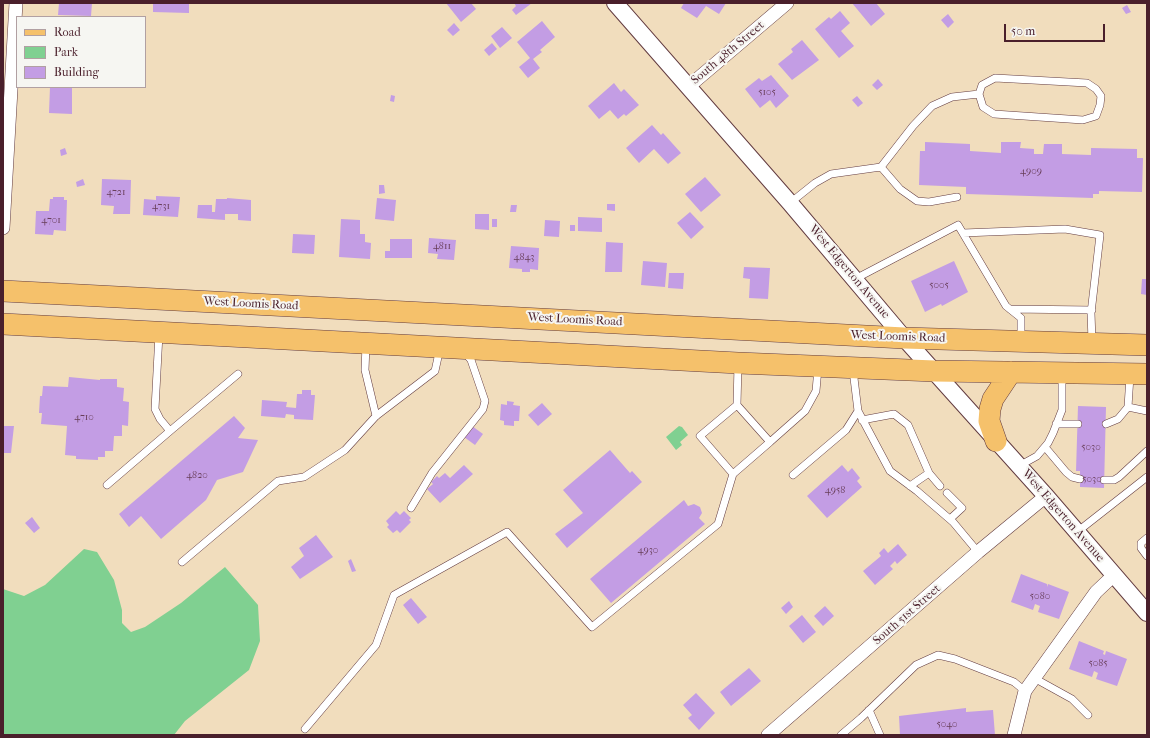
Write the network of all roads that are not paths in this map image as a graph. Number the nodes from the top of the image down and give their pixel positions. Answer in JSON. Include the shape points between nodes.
{"nodes":[{"id":1,"x":16,"y":3,"type":"edge"},
{"id":2,"x":615,"y":3,"type":"edge"},
{"id":3,"x":786,"y":3,"type":"edge"},
{"id":4,"x":688,"y":87,"type":"junction"},
{"id":5,"x":979,"y":94,"type":"junction"},
{"id":6,"x":881,"y":167,"type":"junction"},
{"id":7,"x":957,"y":197,"type":"dead end"},
{"id":8,"x":790,"y":203,"type":"junction"},
{"id":9,"x":3,"y":228,"type":"edge"},
{"id":10,"x":963,"y":233,"type":"junction"},
{"id":11,"x":855,"y":279,"type":"junction"},
{"id":12,"x":3,"y":290,"type":"edge"},
{"id":13,"x":1010,"y":309,"type":"junction"},
{"id":14,"x":1092,"y":310,"type":"junction"},
{"id":15,"x":461,"y":314,"type":"junction"},
{"id":16,"x":3,"y":324,"type":"edge"},
{"id":17,"x":159,"y":332,"type":"junction"},
{"id":18,"x":821,"y":333,"type":"junction"},
{"id":19,"x":904,"y":338,"type":"junction"},
{"id":20,"x":1023,"y":341,"type":"junction"},
{"id":21,"x":366,"y":342,"type":"junction"},
{"id":22,"x":1092,"y":343,"type":"junction"},
{"id":23,"x":1147,"y":344,"type":"edge"},
{"id":24,"x":450,"y":347,"type":"junction"},
{"id":25,"x":738,"y":363,"type":"junction"},
{"id":26,"x":818,"y":366,"type":"junction"},
{"id":27,"x":853,"y":367,"type":"junction"},
{"id":28,"x":934,"y":371,"type":"junction"},
{"id":29,"x":1017,"y":372,"type":"junction"},
{"id":30,"x":1062,"y":373,"type":"junction"},
{"id":31,"x":238,"y":374,"type":"dead end"},
{"id":32,"x":1139,"y":374,"type":"edge"},
{"id":33,"x":737,"y":405,"type":"junction"},
{"id":34,"x":1128,"y":407,"type":"junction"},
{"id":35,"x":1147,"y":411,"type":"edge"},
{"id":36,"x":858,"y":412,"type":"junction"},
{"id":37,"x":376,"y":416,"type":"junction"},
{"id":38,"x":862,"y":420,"type":"junction"},
{"id":39,"x":1056,"y":424,"type":"junction"},
{"id":40,"x":1078,"y":424,"type":"dead end"},
{"id":41,"x":1106,"y":424,"type":"dead end"},
{"id":42,"x":170,"y":431,"type":"junction"},
{"id":43,"x":996,"y":441,"type":"junction"},
{"id":44,"x":770,"y":442,"type":"junction"},
{"id":45,"x":1045,"y":447,"type":"junction"},
{"id":46,"x":1147,"y":451,"type":"edge"},
{"id":47,"x":1019,"y":466,"type":"junction"},
{"id":48,"x":929,"y":473,"type":"junction"},
{"id":49,"x":733,"y":474,"type":"junction"},
{"id":50,"x":793,"y":475,"type":"dead end"},
{"id":51,"x":1147,"y":477,"type":"edge"},
{"id":52,"x":1080,"y":479,"type":"dead end"},
{"id":53,"x":1104,"y":480,"type":"dead end"},
{"id":54,"x":107,"y":485,"type":"dead end"},
{"id":55,"x":910,"y":486,"type":"junction"},
{"id":56,"x":940,"y":486,"type":"dead end"},
{"id":57,"x":947,"y":493,"type":"dead end"},
{"id":58,"x":1046,"y":496,"type":"junction"},
{"id":59,"x":411,"y":508,"type":"dead end"},
{"id":60,"x":950,"y":519,"type":"junction"},
{"id":61,"x":1077,"y":532,"type":"junction"},
{"id":62,"x":1147,"y":538,"type":"edge"},
{"id":63,"x":978,"y":552,"type":"junction"},
{"id":64,"x":1147,"y":556,"type":"edge"},
{"id":65,"x":182,"y":562,"type":"dead end"},
{"id":66,"x":1114,"y":575,"type":"junction"},
{"id":67,"x":1147,"y":613,"type":"edge"},
{"id":68,"x":1034,"y":678,"type":"junction"},
{"id":69,"x":1025,"y":691,"type":"junction"},
{"id":70,"x":869,"y":710,"type":"junction"},
{"id":71,"x":1088,"y":716,"type":"dead end"},
{"id":72,"x":305,"y":729,"type":"dead end"},
{"id":73,"x":773,"y":734,"type":"edge"},
{"id":74,"x":841,"y":735,"type":"edge"},
{"id":75,"x":880,"y":735,"type":"edge"},
{"id":76,"x":1014,"y":735,"type":"edge"}],
"edges":[{"from":1,"to":9,"type":"street"},
{"from":2,"to":4,"type":"street","name":"West Edgerton Avenue"},
{"from":3,"to":4,"type":"street","name":"South 48th Street"},
{"from":4,"to":8,"type":"street","name":"West Edgerton Avenue"},
{"from":5,"to":5,"type":"lane","via":[[983,107],[994,114],[1083,120],[1096,116],[1101,96],[1088,83],[995,78],[982,85]]},
{"from":5,"to":6,"type":"lane","via":[[952,97],[932,106]]},
{"from":6,"to":7,"type":"lane","via":[[900,189],[917,201],[929,202]]},
{"from":6,"to":8,"type":"lane","via":[[832,174],[814,183]]},
{"from":8,"to":11,"type":"street","name":"West Edgerton Avenue"},
{"from":10,"to":11,"type":"lane","via":[[958,225]]},
{"from":10,"to":13,"type":"lane"},
{"from":10,"to":14,"type":"lane","via":[[1065,229],[1100,235]]},
{"from":11,"to":19,"type":"street","name":"West Edgerton Avenue"},
{"from":12,"to":15,"type":"main road","name":"West Loomis Road"},
{"from":13,"to":14,"type":"lane"},
{"from":13,"to":20,"type":"lane","via":[[1021,318]]},
{"from":14,"to":22,"type":"lane"},
{"from":15,"to":18,"type":"main road","name":"West Loomis Road"},
{"from":15,"to":24,"type":"main road"},
{"from":16,"to":17,"type":"main road"},
{"from":17,"to":21,"type":"main road"},
{"from":17,"to":42,"type":"lane","via":[[155,410]]},
{"from":18,"to":19,"type":"main road","name":"West Loomis Road"},
{"from":18,"to":26,"type":"main road"},
{"from":19,"to":20,"type":"main road","name":"West Loomis Road"},
{"from":19,"to":28,"type":"street","name":"West Edgerton Avenue"},
{"from":20,"to":22,"type":"main road","name":"West Loomis Road"},
{"from":20,"to":29,"type":"main road"},
{"from":21,"to":24,"type":"main road"},
{"from":21,"to":37,"type":"lane","via":[[365,370]]},
{"from":22,"to":23,"type":"main road","name":"West Loomis Road"},
{"from":24,"to":25,"type":"main road"},
{"from":24,"to":37,"type":"lane","via":[[435,371]]},
{"from":24,"to":59,"type":"lane","via":[[471,360],[485,402],[483,409],[432,473]]},
{"from":25,"to":26,"type":"main road"},
{"from":25,"to":33,"type":"lane"},
{"from":26,"to":27,"type":"main road"},
{"from":26,"to":44,"type":"lane","via":[[816,391],[805,411]]},
{"from":27,"to":28,"type":"main road"},
{"from":27,"to":36,"type":"lane"},
{"from":28,"to":29,"type":"main road"},
{"from":28,"to":43,"type":"street","name":"West Edgerton Avenue"},
{"from":29,"to":30,"type":"main road"},
{"from":29,"to":43,"type":"main road","via":[[993,398],[989,421]]},
{"from":30,"to":32,"type":"main road"},
{"from":30,"to":39,"type":"lane","via":[[1062,410]]},
{"from":31,"to":42,"type":"lane"},
{"from":32,"to":34,"type":"lane"},
{"from":33,"to":44,"type":"lane"},
{"from":33,"to":49,"type":"lane","via":[[700,436]]},
{"from":34,"to":35,"type":"lane"},
{"from":34,"to":41,"type":"lane","via":[[1118,419]]},
{"from":36,"to":38,"type":"lane"},
{"from":36,"to":50,"type":"lane","via":[[846,430]]},
{"from":37,"to":65,"type":"lane","via":[[345,450],[304,477],[278,481]]},
{"from":38,"to":48,"type":"lane","via":[[894,414],[908,425]]},
{"from":38,"to":55,"type":"lane","via":[[890,471]]},
{"from":39,"to":40,"type":"lane"},
{"from":39,"to":45,"type":"lane"},
{"from":42,"to":54,"type":"lane"},
{"from":43,"to":47,"type":"street","name":"West Edgerton Avenue"},
{"from":44,"to":49,"type":"lane"},
{"from":45,"to":47,"type":"lane","via":[[1037,456]]},
{"from":45,"to":52,"type":"lane","via":[[1066,472]]},
{"from":46,"to":53,"type":"lane","via":[[1119,477]]},
{"from":47,"to":58,"type":"street","name":"West Edgerton Avenue"},
{"from":48,"to":55,"type":"lane"},
{"from":48,"to":56,"type":"lane"},
{"from":49,"to":72,"type":"lane","via":[[718,524],[592,627],[507,532],[394,596],[376,645]]},
{"from":51,"to":61,"type":"lane"},
{"from":55,"to":60,"type":"lane"},
{"from":57,"to":60,"type":"lane","via":[[962,508]]},
{"from":58,"to":61,"type":"street","name":"West Edgerton Avenue"},
{"from":58,"to":63,"type":"street","name":"South 51st Street"},
{"from":60,"to":63,"type":"lane"},
{"from":61,"to":66,"type":"street","name":"West Edgerton Avenue"},
{"from":62,"to":64,"type":"lane","via":[[1141,544]]},
{"from":63,"to":73,"type":"street","name":"South 51st Street"},
{"from":66,"to":67,"type":"street","name":"West Edgerton Avenue"},
{"from":66,"to":68,"type":"street","via":[[1092,598]]},
{"from":68,"to":69,"type":"street"},
{"from":68,"to":71,"type":"lane","via":[[1072,699]]},
{"from":69,"to":70,"type":"lane","via":[[1014,682],[938,655],[916,665]]},
{"from":69,"to":76,"type":"street"},
{"from":70,"to":74,"type":"lane"},
{"from":70,"to":75,"type":"lane"}]}
